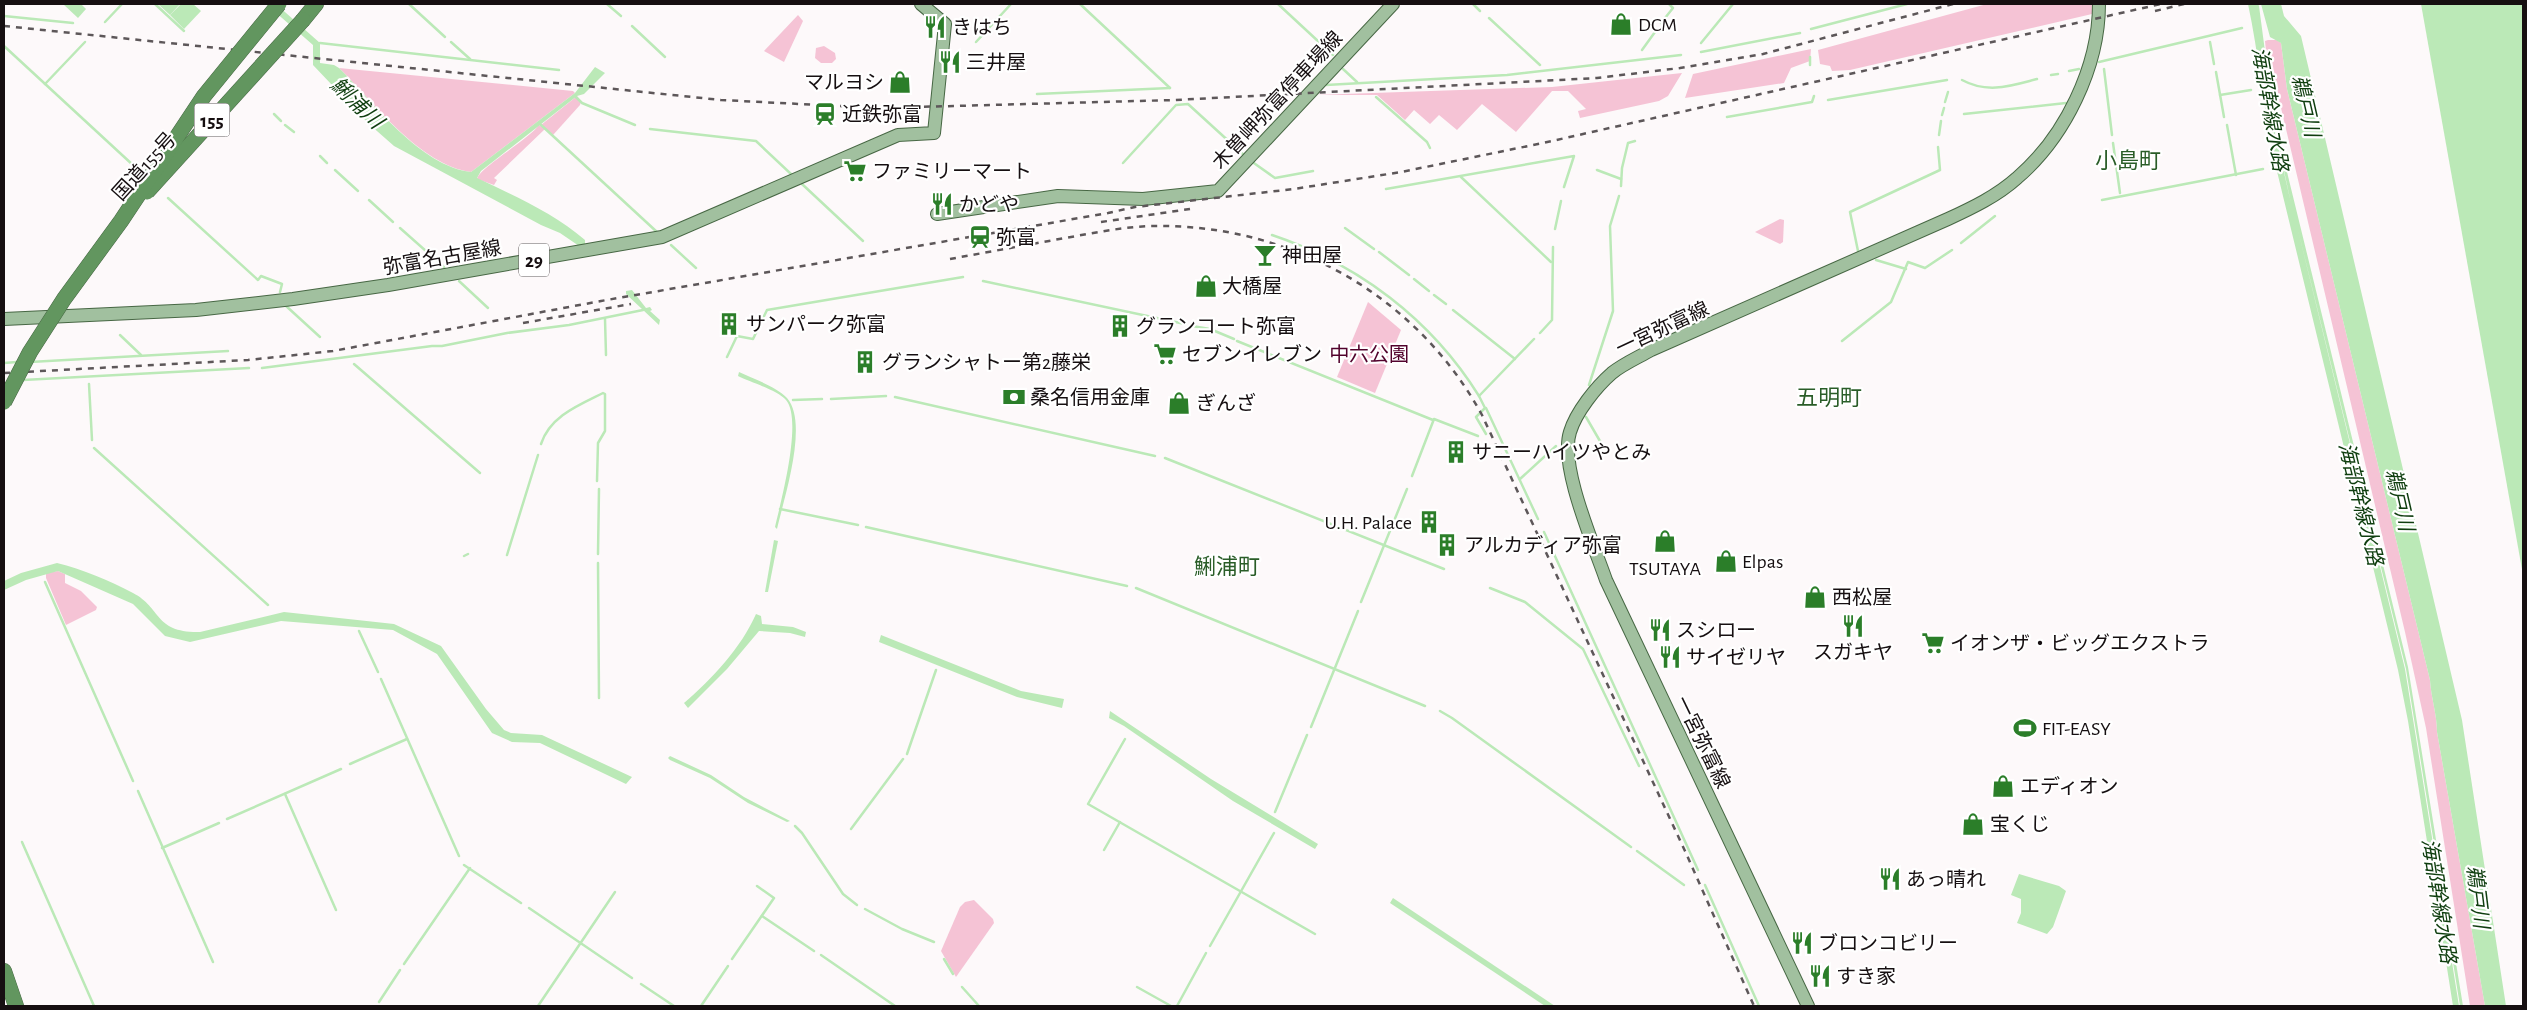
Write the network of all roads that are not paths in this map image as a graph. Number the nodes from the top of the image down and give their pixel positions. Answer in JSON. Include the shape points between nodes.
{"nodes":[{"id":1,"x":279,"y":4,"type":"edge"},
{"id":2,"x":316,"y":4,"type":"edge"},
{"id":3,"x":921,"y":4,"type":"edge"},
{"id":4,"x":1393,"y":4,"type":"edge"},
{"id":5,"x":2099,"y":4,"type":"edge"},
{"id":6,"x":937,"y":214,"type":"dead end"},
{"id":7,"x":121,"y":221,"type":"junction"},
{"id":8,"x":4,"y":319,"type":"edge"},
{"id":9,"x":4,"y":402,"type":"edge"},
{"id":10,"x":4,"y":971,"type":"edge"},
{"id":11,"x":16,"y":1006,"type":"edge"},
{"id":12,"x":1808,"y":1006,"type":"edge"}],
"edges":[{"from":1,"to":7,"type":"highway","name":"国道155号","number":"155","bridge":true,"via":[[204,96]]},
{"from":2,"to":7,"type":"highway","name":"国道155号","number":"155","bridge":true},
{"from":3,"to":8,"type":"main road","name":"弥富名古屋線","number":"29","via":[[945,24],[934,133],[898,135],[662,237],[293,299],[196,310]]},
{"from":4,"to":6,"type":"main road","name":"木曽岬弥富停車場線","via":[[1218,191],[1143,199],[1058,196]]},
{"from":5,"to":12,"type":"main road","name":"一宮弥富線","via":[[2094,48],[2072,107],[2060,130],[2017,179],[1981,204],[1652,350],[1613,372],[1592,392],[1570,431],[1570,470],[1606,580]]},
{"from":7,"to":9,"type":"highway","name":"国道155号","number":"155","bridge":true,"via":[[64,299],[30,352]]},
{"from":10,"to":11,"type":"highway"}]}
